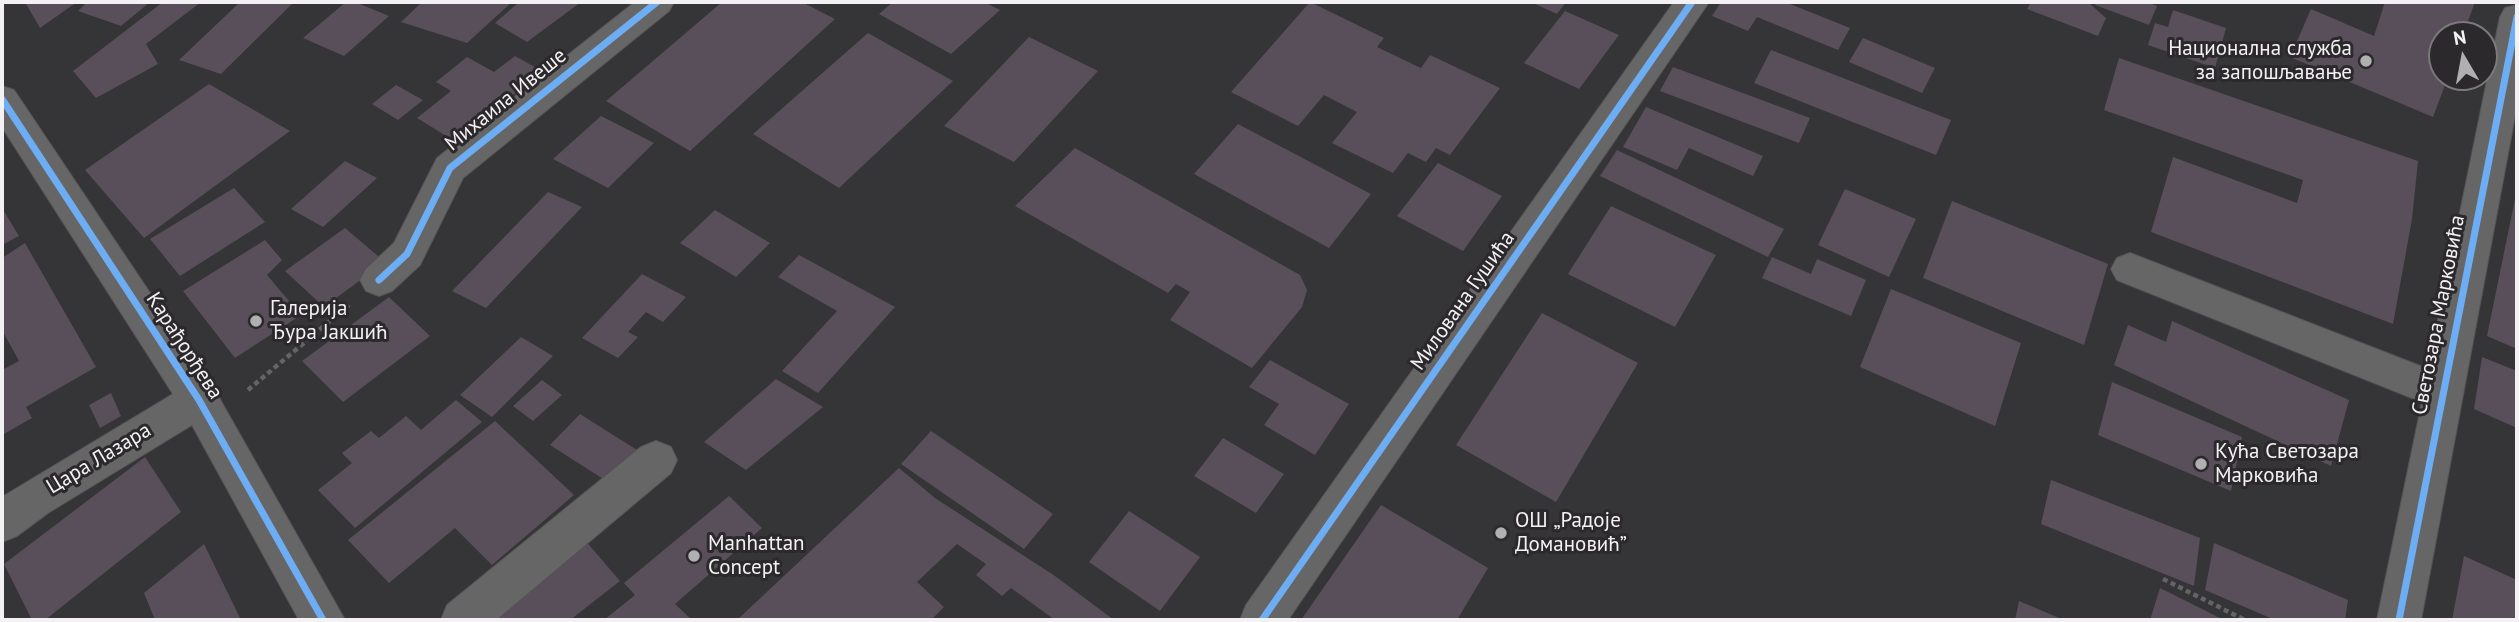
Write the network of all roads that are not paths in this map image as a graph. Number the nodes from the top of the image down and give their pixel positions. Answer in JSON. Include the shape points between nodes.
{"nodes":[{"id":1,"x":657,"y":2,"type":"edge"},
{"id":2,"x":1692,"y":2,"type":"edge"},
{"id":3,"x":2514,"y":40,"type":"edge"},
{"id":4,"x":2,"y":99,"type":"edge"},
{"id":5,"x":2130,"y":269,"type":"dead end"},
{"id":6,"x":379,"y":280,"type":"road end"},
{"id":7,"x":2442,"y":392,"type":"junction"},
{"id":8,"x":199,"y":400,"type":"junction"},
{"id":9,"x":656,"y":460,"type":"dead end"},
{"id":10,"x":2,"y":522,"type":"edge"},
{"id":11,"x":323,"y":620,"type":"edge"},
{"id":12,"x":463,"y":620,"type":"edge"},
{"id":13,"x":1262,"y":620,"type":"edge"},
{"id":14,"x":2399,"y":620,"type":"edge"}],
"edges":[{"from":1,"to":6,"type":"street","name":"Михаила Ивеше","via":[[450,168],[407,254]]},
{"from":2,"to":13,"type":"street","name":"Милована Гушића"},
{"from":3,"to":7,"type":"street","name":"Светозара Марковића"},
{"from":4,"to":8,"type":"street","name":"Карађорђева"},
{"from":5,"to":7,"type":"street"},
{"from":7,"to":14,"type":"street","name":"Светозара Марковића"},
{"from":8,"to":10,"type":"street","name":"Цара Лазара"},
{"from":8,"to":11,"type":"street","name":"Карађорђева"},
{"from":9,"to":12,"type":"street"}]}
